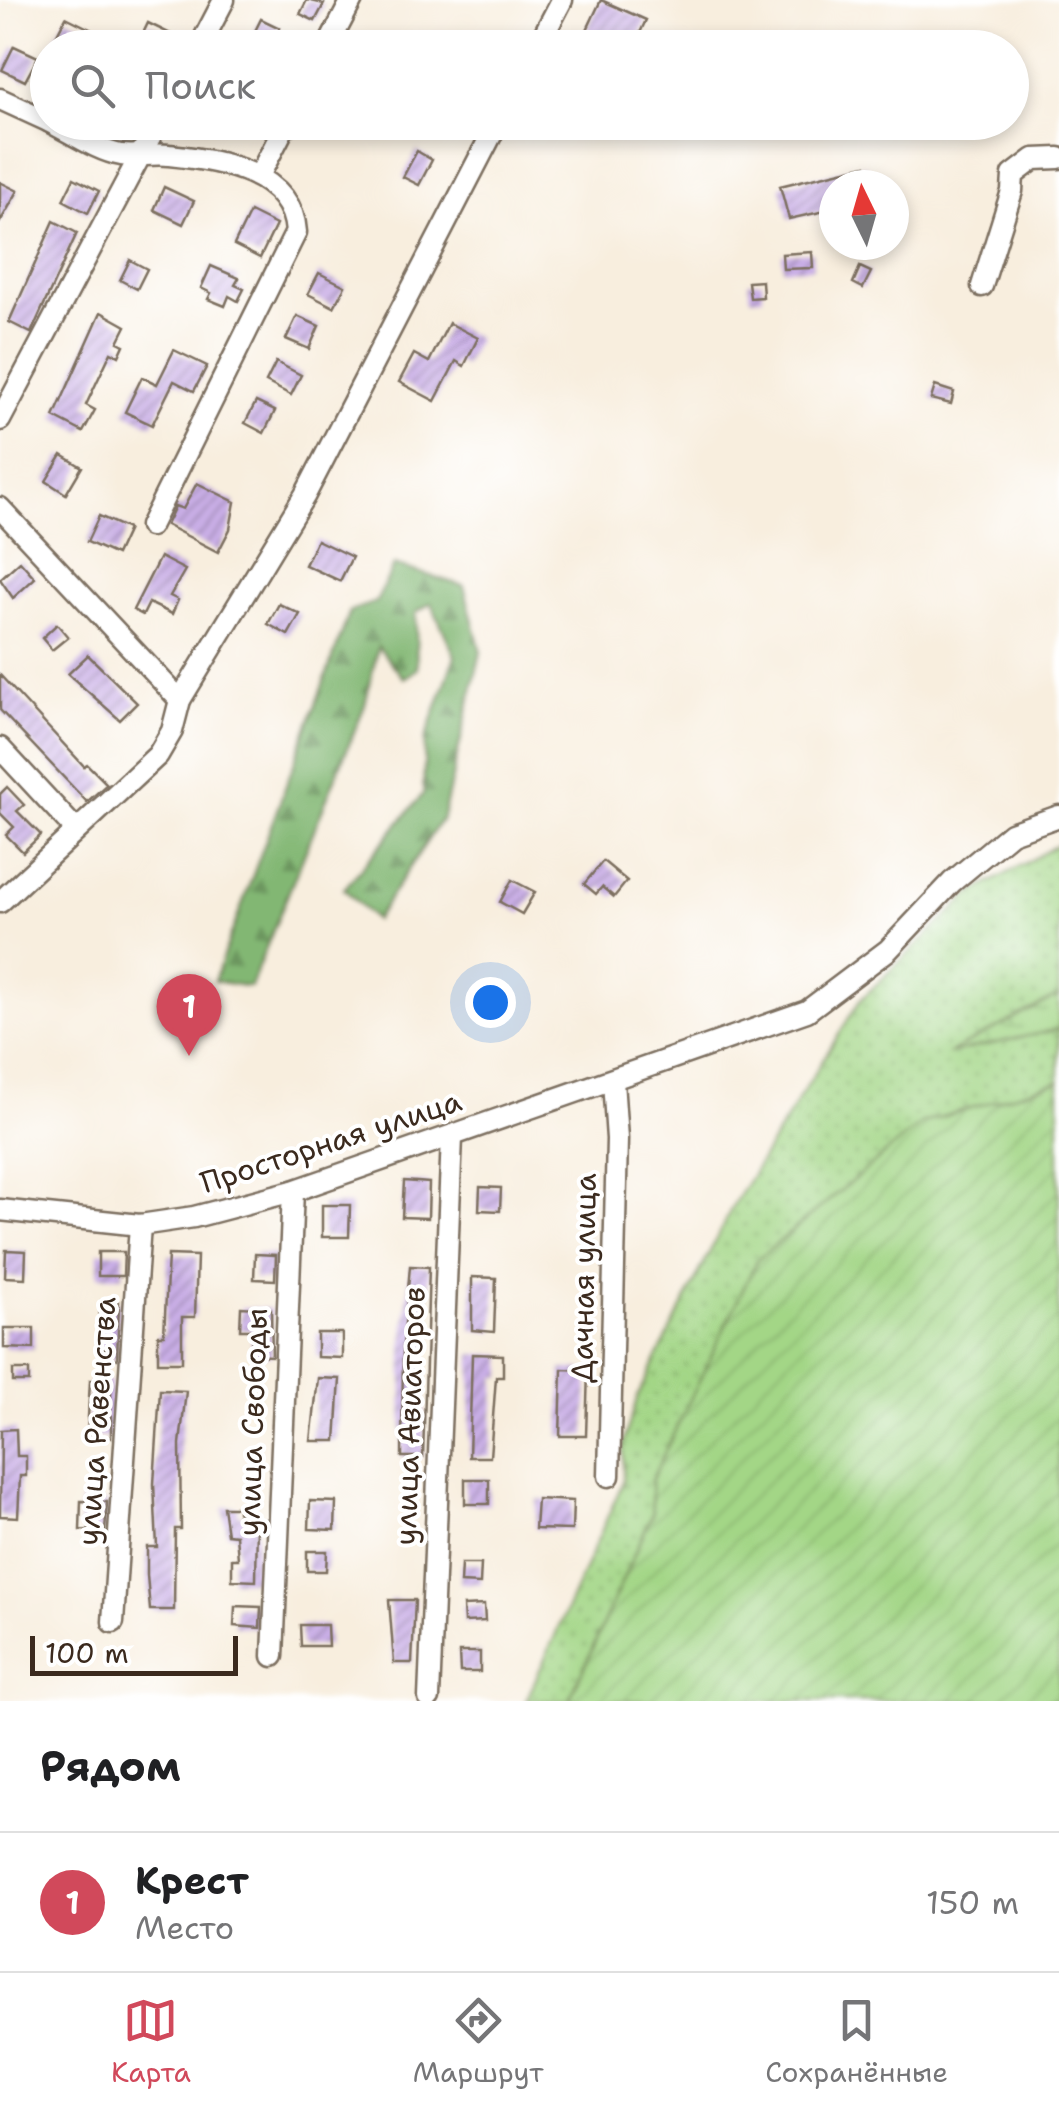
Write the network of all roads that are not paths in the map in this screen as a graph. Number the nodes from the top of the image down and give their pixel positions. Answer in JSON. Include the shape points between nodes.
{"nodes":[{"id":1,"x":224,"y":0,"type":"edge"},
{"id":2,"x":352,"y":0,"type":"edge"},
{"id":3,"x":562,"y":0,"type":"edge"},
{"id":4,"x":208,"y":30,"type":"edge"},
{"id":5,"x":336,"y":30,"type":"edge"},
{"id":6,"x":546,"y":30,"type":"edge"},
{"id":7,"x":0,"y":99,"type":"edge"},
{"id":8,"x":30,"y":113,"type":"edge"},
{"id":9,"x":88,"y":140,"type":"edge"},
{"id":10,"x":148,"y":140,"type":"edge"},
{"id":11,"x":278,"y":140,"type":"edge"},
{"id":12,"x":489,"y":140,"type":"edge"},
{"id":13,"x":140,"y":156,"type":"junction"},
{"id":14,"x":1059,"y":158,"type":"edge"},
{"id":15,"x":259,"y":176,"type":"junction"},
{"id":16,"x":982,"y":286,"type":"dead end"},
{"id":17,"x":0,"y":420,"type":"edge"},
{"id":18,"x":0,"y":508,"type":"edge"},
{"id":19,"x":150,"y":526,"type":"dead end"},
{"id":20,"x":180,"y":700,"type":"junction"},
{"id":21,"x":0,"y":748,"type":"edge"},
{"id":22,"x":1059,"y":816,"type":"edge"},
{"id":23,"x":76,"y":830,"type":"junction"},
{"id":24,"x":0,"y":902,"type":"edge"},
{"id":25,"x":613,"y":1081,"type":"junction"},
{"id":26,"x":452,"y":1137,"type":"junction"},
{"id":27,"x":293,"y":1191,"type":"junction"},
{"id":28,"x":0,"y":1210,"type":"edge"},
{"id":29,"x":140,"y":1225,"type":"junction"},
{"id":30,"x":609,"y":1476,"type":"dead end"},
{"id":31,"x":113,"y":1622,"type":"dead end"},
{"id":32,"x":273,"y":1656,"type":"dead end"},
{"id":33,"x":428,"y":1698,"type":"dead end"}],
"edges":[{"from":1,"to":4,"type":"street"},
{"from":2,"to":5,"type":"street"},
{"from":3,"to":6,"type":"street"},
{"from":7,"to":8,"type":"street"},
{"from":9,"to":13,"type":"street"},
{"from":10,"to":13,"type":"street"},
{"from":11,"to":15,"type":"street"},
{"from":12,"to":20,"type":"street","via":[[305,495]]},
{"from":13,"to":15,"type":"street","via":[[168,154]]},
{"from":13,"to":17,"type":"street"},
{"from":14,"to":16,"type":"street","via":[[1034,159],[1013,175]]},
{"from":15,"to":19,"type":"street","via":[[282,191],[294,210],[296,232]]},
{"from":18,"to":20,"type":"street"},
{"from":20,"to":23,"type":"street","via":[[158,755]]},
{"from":21,"to":23,"type":"street"},
{"from":22,"to":25,"type":"street","name":"Просторная улица","via":[[1011,833],[952,882],[888,950],[807,1011]]},
{"from":23,"to":24,"type":"street"},
{"from":25,"to":26,"type":"street","name":"Просторная улица"},
{"from":25,"to":30,"type":"street","name":"Дачная улица"},
{"from":26,"to":27,"type":"street","name":"Просторная улица"},
{"from":26,"to":33,"type":"street","name":"улица Авиаторов"},
{"from":27,"to":29,"type":"street","name":"Просторная улица"},
{"from":27,"to":32,"type":"street","name":"улица Свободы"},
{"from":28,"to":29,"type":"street","name":"Просторная улица"},
{"from":29,"to":31,"type":"street","name":"улица Равенства"}]}
